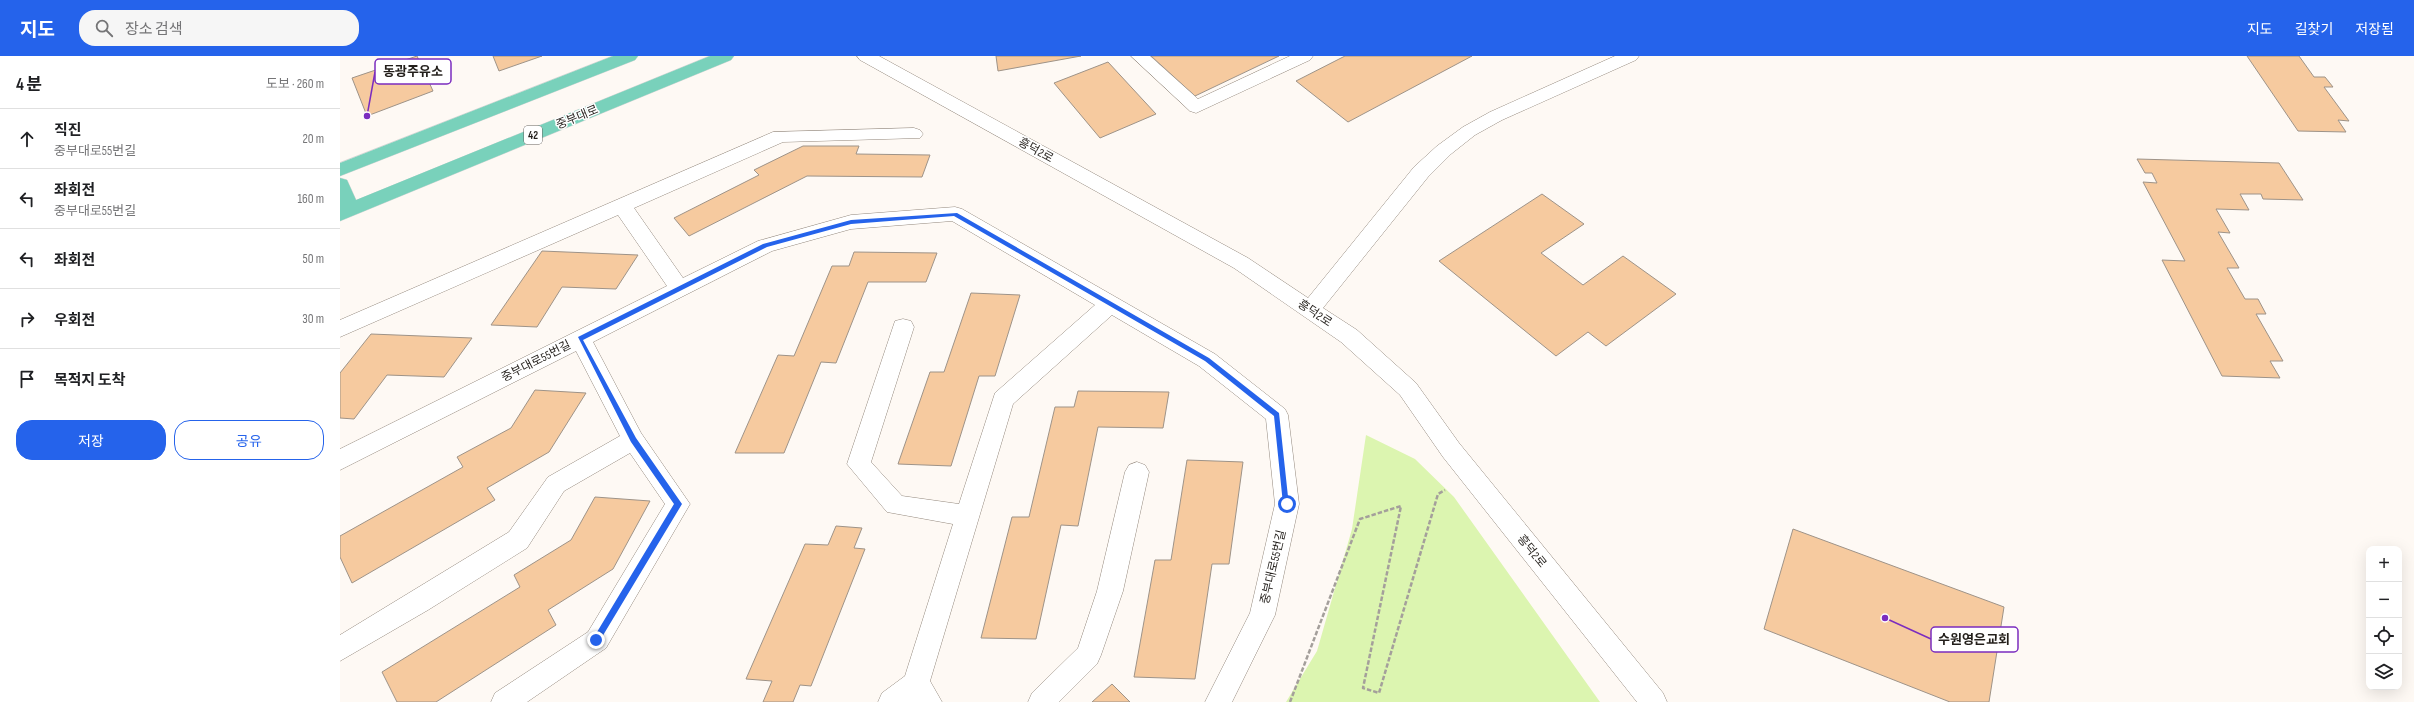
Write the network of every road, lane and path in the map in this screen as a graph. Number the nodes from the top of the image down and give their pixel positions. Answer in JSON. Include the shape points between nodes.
{"nodes":[{"id":1,"x":629,"y":56,"type":"edge"},
{"id":2,"x":725,"y":56,"type":"edge"},
{"id":3,"x":866,"y":56,"type":"edge"},
{"id":4,"x":1140,"y":56,"type":"edge"},
{"id":5,"x":1304,"y":56,"type":"edge"},
{"id":6,"x":1630,"y":56,"type":"edge"},
{"id":7,"x":914,"y":134,"type":"dead end"},
{"id":8,"x":340,"y":170,"type":"edge"},
{"id":9,"x":340,"y":186,"type":"edge"},
{"id":10,"x":622,"y":206,"type":"junction"},
{"id":11,"x":345,"y":212,"type":"edge"},
{"id":12,"x":679,"y":288,"type":"junction"},
{"id":13,"x":1110,"y":304,"type":"junction"},
{"id":14,"x":1310,"y":310,"type":"junction"},
{"id":15,"x":903,"y":328,"type":"dead end"},
{"id":16,"x":340,"y":329,"type":"edge"},
{"id":17,"x":580,"y":339,"type":"junction"},
{"id":18,"x":633,"y":440,"type":"junction"},
{"id":19,"x":340,"y":460,"type":"edge"},
{"id":20,"x":1137,"y":472,"type":"dead end"},
{"id":21,"x":1438,"y":494,"type":"dead end"},
{"id":22,"x":968,"y":516,"type":"junction"},
{"id":23,"x":340,"y":649,"type":"edge"},
{"id":24,"x":922,"y":693,"type":"edge"},
{"id":25,"x":504,"y":702,"type":"edge"},
{"id":26,"x":891,"y":702,"type":"edge"},
{"id":27,"x":1040,"y":702,"type":"edge"},
{"id":28,"x":1218,"y":702,"type":"edge"},
{"id":29,"x":1290,"y":702,"type":"edge"},
{"id":30,"x":1654,"y":702,"type":"edge"}],
"edges":[{"from":1,"to":8,"type":"main road"},
{"from":2,"to":11,"type":"main road","name":"중부대로","number":"42"},
{"from":3,"to":14,"type":"street","name":"흥덕2로","via":[[1241,263]]},
{"from":4,"to":5,"type":"street","via":[[1196,107]]},
{"from":6,"to":14,"type":"street","via":[[1496,116],[1469,131],[1444,150],[1421,172]]},
{"from":7,"to":10,"type":"street","via":[[780,136]]},
{"from":9,"to":11,"type":"main road"},
{"from":10,"to":12,"type":"street"},
{"from":10,"to":16,"type":"street"},
{"from":12,"to":13,"type":"street","name":"중부대로55번길","via":[[765,246],[844,224],[955,214]]},
{"from":12,"to":17,"type":"street","name":"중부대로55번길"},
{"from":13,"to":22,"type":"street","via":[[1003,399]]},
{"from":13,"to":28,"type":"street","name":"중부대로55번길","via":[[1207,360],[1277,415],[1287,504],[1262,615]]},
{"from":14,"to":30,"type":"street","name":"흥덕2로","via":[[1349,336],[1408,389],[1451,450]]},
{"from":15,"to":22,"type":"street","via":[[859,464],[895,505]]},
{"from":17,"to":18,"type":"street"},
{"from":17,"to":19,"type":"street","name":"중부대로55번길"},
{"from":18,"to":23,"type":"street","via":[[556,484],[518,540]]},
{"from":18,"to":25,"type":"street","via":[[678,504],[596,640]]},
{"from":20,"to":27,"type":"street","via":[[1110,591],[1088,655]]},
{"from":21,"to":29,"type":"path","via":[[1379,693],[1364,688],[1401,506],[1360,520]]},
{"from":22,"to":24,"type":"street"},
{"from":24,"to":26,"type":"street"}]}
